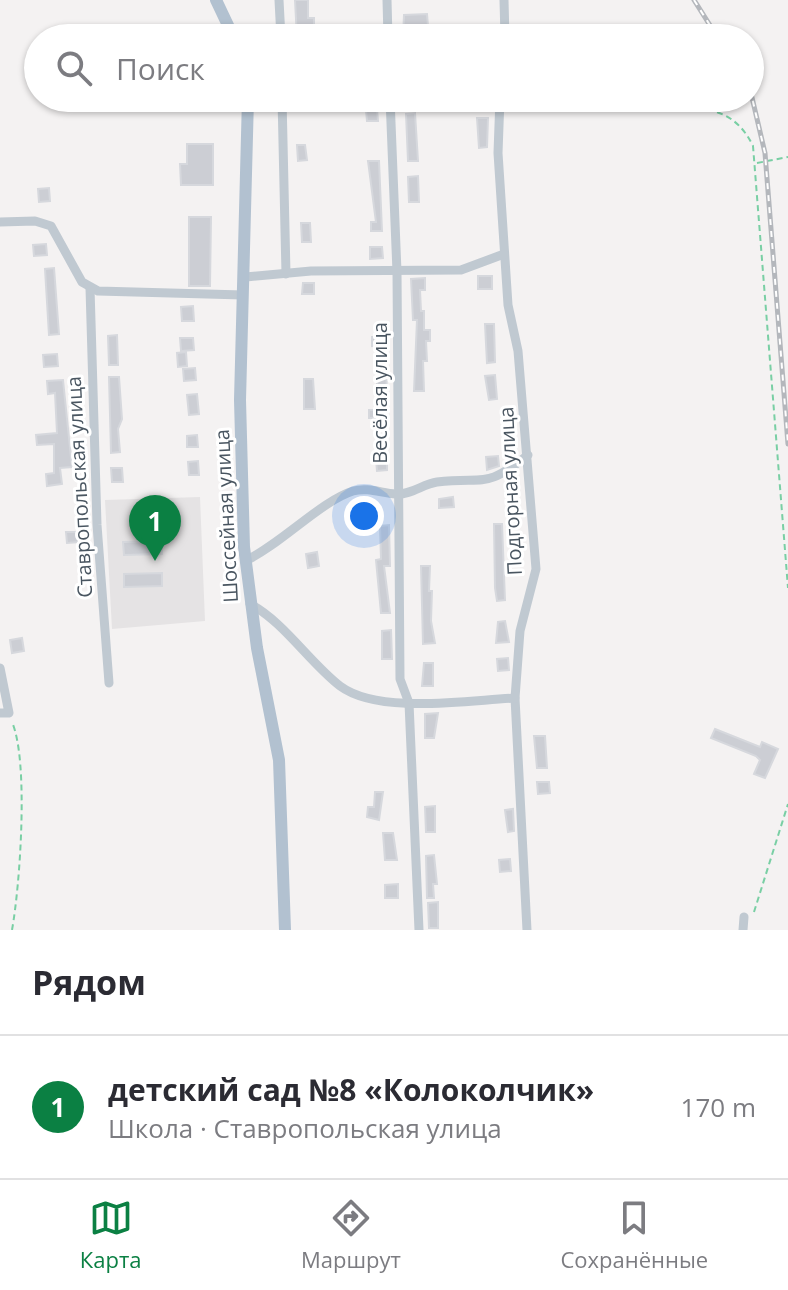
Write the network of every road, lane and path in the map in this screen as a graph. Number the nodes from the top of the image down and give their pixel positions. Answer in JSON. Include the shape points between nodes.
{"nodes":[{"id":1,"x":216,"y":0,"type":"edge"},
{"id":2,"x":279,"y":0,"type":"edge"},
{"id":3,"x":387,"y":0,"type":"edge"},
{"id":4,"x":504,"y":0,"type":"edge"},
{"id":5,"x":227,"y":24,"type":"edge"},
{"id":6,"x":280,"y":24,"type":"edge"},
{"id":7,"x":388,"y":24,"type":"edge"},
{"id":8,"x":505,"y":24,"type":"edge"},
{"id":9,"x":248,"y":112,"type":"edge"},
{"id":10,"x":282,"y":112,"type":"edge"},
{"id":11,"x":391,"y":112,"type":"edge"},
{"id":12,"x":499,"y":112,"type":"edge"},
{"id":13,"x":715,"y":112,"type":"edge"},
{"id":14,"x":788,"y":157,"type":"edge"},
{"id":15,"x":756,"y":163,"type":"junction"},
{"id":16,"x":0,"y":222,"type":"edge"},
{"id":17,"x":504,"y":254,"type":"junction"},
{"id":18,"x":397,"y":272,"type":"junction"},
{"id":19,"x":286,"y":274,"type":"junction"},
{"id":20,"x":246,"y":277,"type":"junction"},
{"id":21,"x":90,"y":288,"type":"junction"},
{"id":22,"x":243,"y":295,"type":"junction"},
{"id":23,"x":528,"y":455,"type":"junction"},
{"id":24,"x":397,"y":494,"type":"junction"},
{"id":25,"x":245,"y":561,"type":"junction"},
{"id":26,"x":788,"y":588,"type":"edge"},
{"id":27,"x":250,"y":604,"type":"junction"},
{"id":28,"x":0,"y":668,"type":"edge"},
{"id":29,"x":109,"y":683,"type":"dead end"},
{"id":30,"x":515,"y":698,"type":"junction"},
{"id":31,"x":409,"y":703,"type":"junction"},
{"id":32,"x":4,"y":713,"type":"edge"},
{"id":33,"x":788,"y":804,"type":"edge"},
{"id":34,"x":749,"y":914,"type":"joint"},
{"id":35,"x":418,"y":928,"type":"edge"},
{"id":36,"x":12,"y":930,"type":"edge"},
{"id":37,"x":285,"y":930,"type":"edge"},
{"id":38,"x":527,"y":930,"type":"edge"},
{"id":39,"x":743,"y":930,"type":"edge"}],
"edges":[{"from":1,"to":5,"type":"main road"},
{"from":2,"to":6,"type":"street"},
{"from":3,"to":7,"type":"street"},
{"from":4,"to":8,"type":"street"},
{"from":9,"to":20,"type":"main road","name":"Шоссейная улица"},
{"from":10,"to":19,"type":"street"},
{"from":11,"to":18,"type":"street","name":"Весёлая улица"},
{"from":12,"to":17,"type":"street","name":"Подгорная улица"},
{"from":13,"to":15,"type":"path","via":[[744,126]]},
{"from":14,"to":15,"type":"path"},
{"from":15,"to":26,"type":"path"},
{"from":16,"to":21,"type":"street","via":[[51,226]]},
{"from":17,"to":18,"type":"street","via":[[461,270]]},
{"from":17,"to":23,"type":"street","name":"Подгорная улица"},
{"from":18,"to":19,"type":"street"},
{"from":18,"to":24,"type":"street","name":"Весёлая улица"},
{"from":19,"to":20,"type":"street"},
{"from":20,"to":22,"type":"main road","name":"Шоссейная улица"},
{"from":21,"to":22,"type":"street"},
{"from":21,"to":29,"type":"street","name":"Ставропольская улица","via":[[97,525]]},
{"from":22,"to":25,"type":"main road","name":"Шоссейная улица"},
{"from":23,"to":24,"type":"street","via":[[485,482],[435,482]]},
{"from":23,"to":30,"type":"street","name":"Подгорная улица","via":[[536,569],[520,631]]},
{"from":24,"to":25,"type":"street","via":[[352,491]]},
{"from":24,"to":31,"type":"street","name":"Весёлая улица","via":[[400,679]]},
{"from":25,"to":27,"type":"main road","name":"Шоссейная улица"},
{"from":27,"to":31,"type":"street","via":[[264,611],[341,687],[369,698]]},
{"from":27,"to":37,"type":"main road","name":"Шоссейная улица","via":[[279,760]]},
{"from":28,"to":32,"type":"street"},
{"from":30,"to":31,"type":"street"},
{"from":30,"to":38,"type":"street","name":"Подгорная улица"},
{"from":31,"to":35,"type":"street","name":"Весёлая улица"},
{"from":32,"to":36,"type":"path","via":[[19,744]]},
{"from":33,"to":34,"type":"path"},
{"from":34,"to":39,"type":"street"}]}
